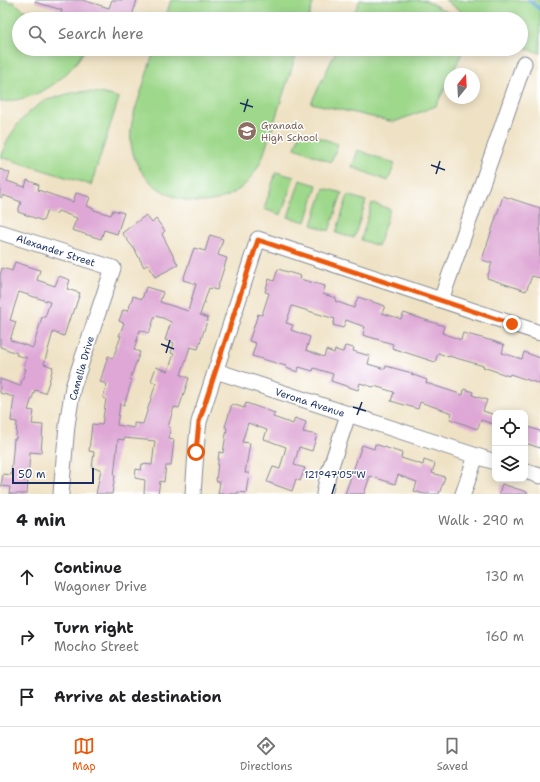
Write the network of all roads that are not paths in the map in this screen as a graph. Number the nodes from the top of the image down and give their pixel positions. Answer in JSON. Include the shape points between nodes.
{"nodes":[{"id":1,"x":524,"y":62,"type":"dead end"},
{"id":2,"x":0,"y":232,"type":"edge"},
{"id":3,"x":113,"y":268,"type":"joint"},
{"id":4,"x":441,"y":300,"type":"junction"},
{"id":5,"x":540,"y":333,"type":"edge"},
{"id":6,"x":216,"y":371,"type":"junction"},
{"id":7,"x":348,"y":415,"type":"junction"},
{"id":8,"x":476,"y":456,"type":"junction"},
{"id":9,"x":492,"y":461,"type":"edge"},
{"id":10,"x":528,"y":472,"type":"edge"},
{"id":11,"x":540,"y":476,"type":"edge"},
{"id":12,"x":61,"y":494,"type":"edge"},
{"id":13,"x":193,"y":494,"type":"edge"},
{"id":14,"x":324,"y":494,"type":"edge"},
{"id":15,"x":463,"y":494,"type":"edge"}],
"edges":[{"from":1,"to":4,"type":"street"},
{"from":2,"to":3,"type":"street","name":"Alexander Street"},
{"from":3,"to":12,"type":"street","name":"Camelia Drive","via":[[73,387]]},
{"from":4,"to":5,"type":"street"},
{"from":4,"to":6,"type":"street","via":[[258,240]]},
{"from":6,"to":7,"type":"street","name":"Verona Avenue"},
{"from":6,"to":13,"type":"street","via":[[199,422]]},
{"from":7,"to":8,"type":"street","name":"Verona Avenue"},
{"from":7,"to":14,"type":"street"},
{"from":8,"to":9,"type":"street","name":"Verona Avenue"},
{"from":8,"to":15,"type":"street"},
{"from":10,"to":11,"type":"street"}]}
